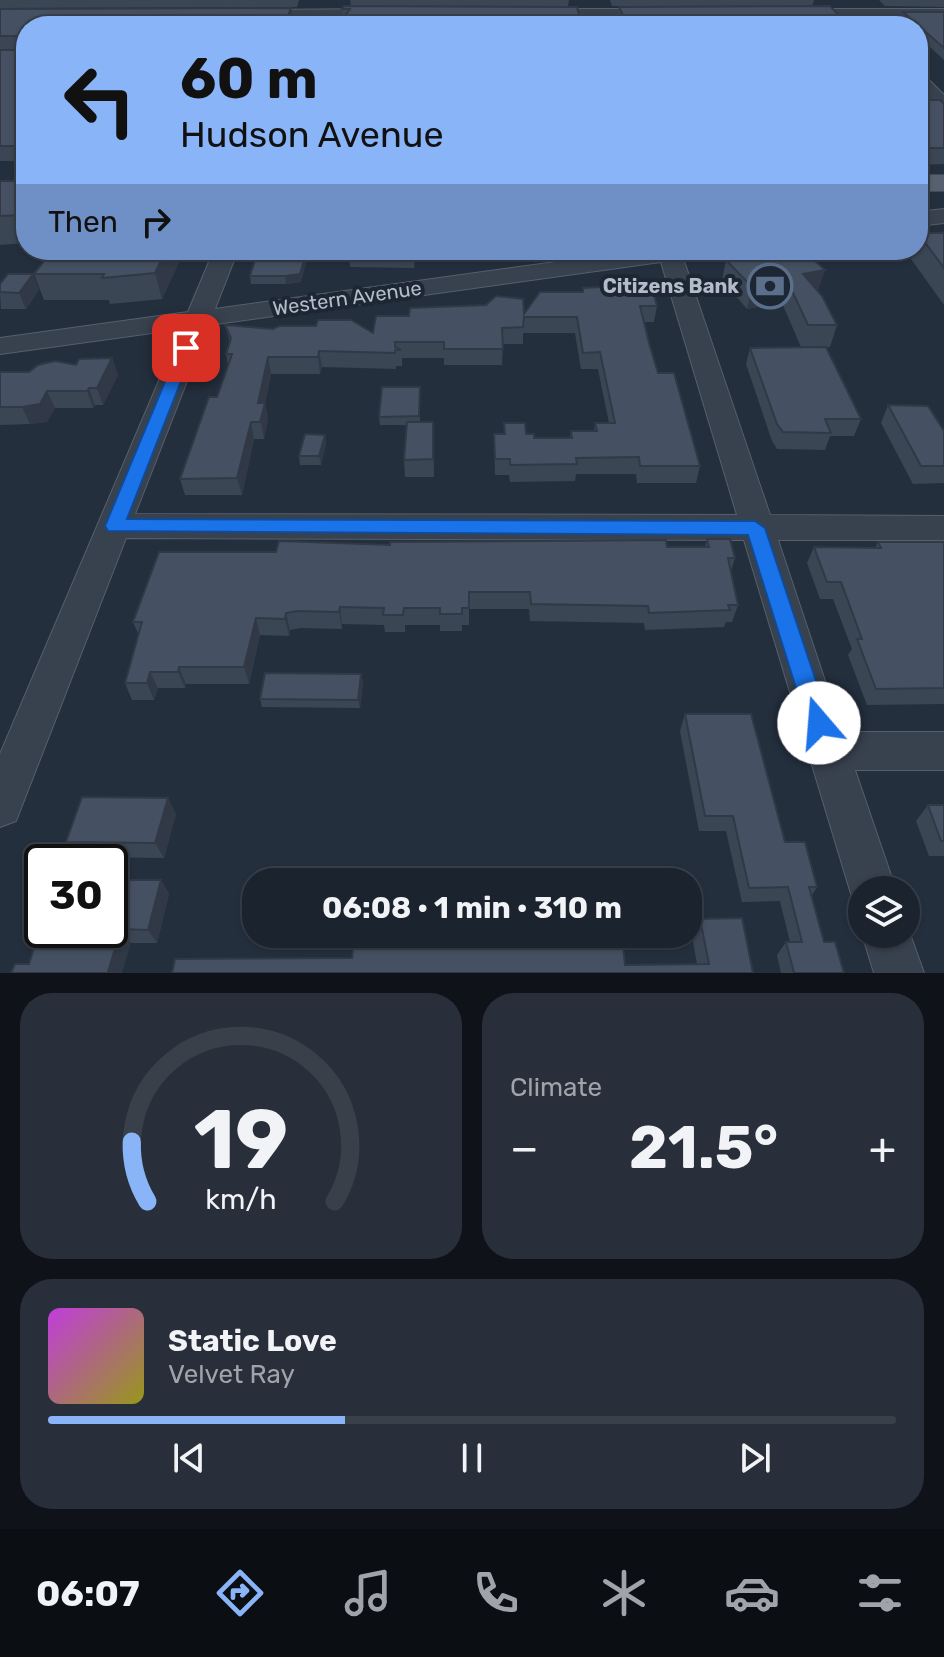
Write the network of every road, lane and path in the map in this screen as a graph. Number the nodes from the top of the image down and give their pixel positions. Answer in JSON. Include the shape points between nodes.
{"nodes":[{"id":1,"x":838,"y":0,"type":"edge"},
{"id":2,"x":320,"y":13,"type":"edge"},
{"id":3,"x":405,"y":13,"type":"edge"},
{"id":4,"x":514,"y":13,"type":"edge"},
{"id":5,"x":594,"y":13,"type":"edge"},
{"id":6,"x":671,"y":13,"type":"edge"},
{"id":7,"x":780,"y":13,"type":"edge"},
{"id":8,"x":850,"y":13,"type":"junction"},
{"id":9,"x":944,"y":13,"type":"edge"},
{"id":10,"x":227,"y":14,"type":"edge"},
{"id":11,"x":853,"y":16,"type":"edge"},
{"id":12,"x":928,"y":90,"type":"edge"},
{"id":13,"x":944,"y":107,"type":"edge"},
{"id":14,"x":222,"y":260,"type":"edge"},
{"id":15,"x":614,"y":260,"type":"edge"},
{"id":16,"x":681,"y":260,"type":"edge"},
{"id":17,"x":198,"y":319,"type":"junction"},
{"id":18,"x":0,"y":346,"type":"edge"},
{"id":19,"x":115,"y":526,"type":"junction"},
{"id":20,"x":755,"y":528,"type":"junction"},
{"id":21,"x":944,"y":528,"type":"edge"},
{"id":22,"x":828,"y":751,"type":"junction"},
{"id":23,"x":944,"y":751,"type":"edge"},
{"id":24,"x":0,"y":806,"type":"edge"},
{"id":25,"x":868,"y":876,"type":"edge"},
{"id":26,"x":891,"y":948,"type":"edge"},
{"id":27,"x":899,"y":973,"type":"edge"}],
"edges":[{"from":1,"to":8,"type":"street"},
{"from":2,"to":3,"type":"street"},
{"from":2,"to":10,"type":"street"},
{"from":4,"to":5,"type":"street"},
{"from":5,"to":6,"type":"street"},
{"from":7,"to":8,"type":"street"},
{"from":8,"to":9,"type":"street"},
{"from":8,"to":11,"type":"street"},
{"from":12,"to":13,"type":"street"},
{"from":14,"to":17,"type":"street"},
{"from":15,"to":17,"type":"street","name":"Western Avenue"},
{"from":16,"to":20,"type":"street"},
{"from":17,"to":18,"type":"street","name":"Western Avenue"},
{"from":17,"to":19,"type":"street"},
{"from":19,"to":20,"type":"street"},
{"from":19,"to":24,"type":"street"},
{"from":20,"to":21,"type":"street"},
{"from":20,"to":22,"type":"street"},
{"from":22,"to":23,"type":"street"},
{"from":22,"to":25,"type":"street"},
{"from":26,"to":27,"type":"street"}]}
